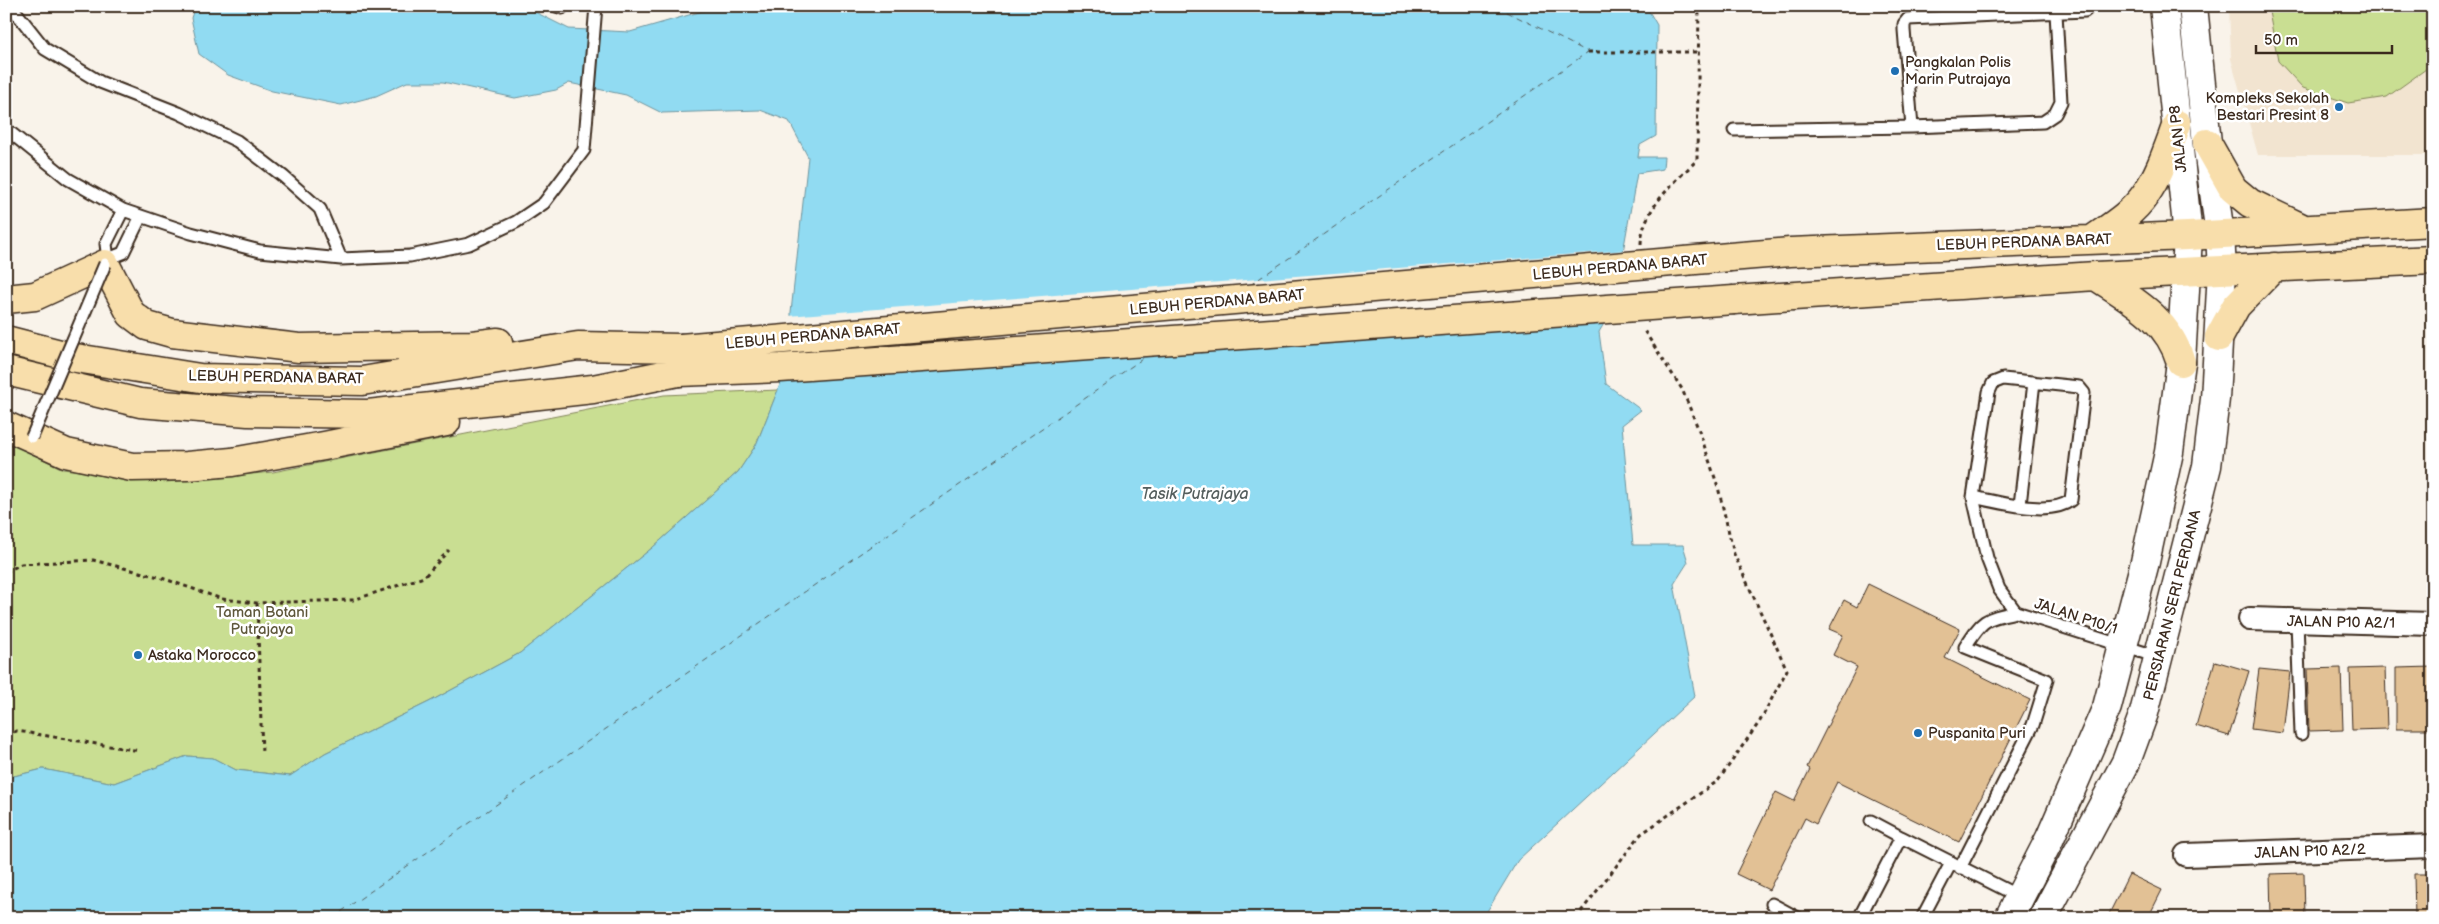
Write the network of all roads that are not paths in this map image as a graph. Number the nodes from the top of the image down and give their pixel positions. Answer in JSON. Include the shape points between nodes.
{"nodes":[{"id":1,"x":11,"y":6,"type":"edge"},
{"id":2,"x":596,"y":6,"type":"edge"},
{"id":3,"x":2090,"y":6,"type":"edge"},
{"id":4,"x":2164,"y":6,"type":"edge"},
{"id":5,"x":2193,"y":6,"type":"edge"},
{"id":6,"x":2056,"y":12,"type":"junction"},
{"id":7,"x":2177,"y":124,"type":"junction"},
{"id":8,"x":1912,"y":127,"type":"junction"},
{"id":9,"x":6,"y":129,"type":"edge"},
{"id":10,"x":1734,"y":130,"type":"dead end"},
{"id":11,"x":2207,"y":143,"type":"junction"},
{"id":12,"x":123,"y":210,"type":"junction"},
{"id":13,"x":141,"y":216,"type":"junction"},
{"id":14,"x":2433,"y":222,"type":"edge"},
{"id":15,"x":2301,"y":228,"type":"junction"},
{"id":16,"x":2220,"y":234,"type":"junction"},
{"id":17,"x":2188,"y":236,"type":"junction"},
{"id":18,"x":2092,"y":240,"type":"junction"},
{"id":19,"x":341,"y":259,"type":"junction"},
{"id":20,"x":2433,"y":260,"type":"edge"},
{"id":21,"x":107,"y":262,"type":"junction"},
{"id":22,"x":2274,"y":267,"type":"junction"},
{"id":23,"x":2222,"y":270,"type":"junction"},
{"id":24,"x":2186,"y":273,"type":"junction"},
{"id":25,"x":2096,"y":276,"type":"junction"},
{"id":26,"x":6,"y":299,"type":"edge"},
{"id":27,"x":2219,"y":337,"type":"junction"},
{"id":28,"x":6,"y":340,"type":"edge"},
{"id":29,"x":578,"y":346,"type":"junction"},
{"id":30,"x":679,"y":360,"type":"junction"},
{"id":31,"x":2181,"y":362,"type":"junction"},
{"id":32,"x":6,"y":371,"type":"edge"},
{"id":33,"x":2034,"y":382,"type":"junction"},
{"id":34,"x":593,"y":389,"type":"junction"},
{"id":35,"x":6,"y":426,"type":"edge"},
{"id":36,"x":32,"y":438,"type":"junction"},
{"id":37,"x":1974,"y":497,"type":"junction"},
{"id":38,"x":2020,"y":505,"type":"junction"},
{"id":39,"x":2016,"y":612,"type":"junction"},
{"id":40,"x":2250,"y":620,"type":"dead end"},
{"id":41,"x":2297,"y":621,"type":"junction"},
{"id":42,"x":2433,"y":624,"type":"edge"},
{"id":43,"x":2124,"y":647,"type":"junction"},
{"id":44,"x":2160,"y":657,"type":"junction"},
{"id":45,"x":2301,"y":734,"type":"dead end"},
{"id":46,"x":1871,"y":821,"type":"dead end"},
{"id":47,"x":1901,"y":837,"type":"junction"},
{"id":48,"x":2433,"y":846,"type":"edge"},
{"id":49,"x":2186,"y":855,"type":"dead end"},
{"id":50,"x":1956,"y":866,"type":"junction"},
{"id":51,"x":1772,"y":904,"type":"dead end"},
{"id":52,"x":2014,"y":907,"type":"edge"},
{"id":53,"x":1798,"y":918,"type":"edge"},
{"id":54,"x":1859,"y":918,"type":"edge"},
{"id":55,"x":1922,"y":918,"type":"edge"},
{"id":56,"x":2043,"y":918,"type":"edge"}],
"edges":[{"from":1,"to":19,"type":"lane","via":[[45,49],[100,82],[179,113],[237,141],[284,177],[320,209]]},
{"from":2,"to":19,"type":"lane","via":[[584,150],[544,203],[516,222],[469,244],[410,256]]},
{"from":3,"to":6,"type":"lane","via":[[2085,11]]},
{"from":4,"to":7,"type":"street","name":"JALAN P8"},
{"from":5,"to":11,"type":"street","name":"JALAN P8"},
{"from":6,"to":8,"type":"lane","via":[[2061,102],[2055,114],[2043,122]]},
{"from":6,"to":8,"type":"lane","via":[[1908,19],[1904,30]]},
{"from":7,"to":17,"type":"street","name":"JALAN P8"},
{"from":7,"to":18,"type":"main road","via":[[2145,196],[2127,215]]},
{"from":8,"to":10,"type":"lane"},
{"from":9,"to":12,"type":"lane","via":[[68,179]]},
{"from":11,"to":15,"type":"main road","via":[[2233,189],[2250,203]]},
{"from":11,"to":16,"type":"street","name":"JALAN P8"},
{"from":12,"to":13,"type":"lane"},
{"from":12,"to":21,"type":"lane","via":[[106,244]]},
{"from":13,"to":19,"type":"lane","via":[[260,251]]},
{"from":13,"to":21,"type":"lane","via":[[123,253]]},
{"from":14,"to":15,"type":"main road","name":"LEBUH PERDANA BARAT"},
{"from":15,"to":16,"type":"main road","name":"LEBUH PERDANA BARAT"},
{"from":16,"to":17,"type":"main road","name":"LEBUH PERDANA BARAT"},
{"from":16,"to":23,"type":"street","name":"JALAN P8"},
{"from":17,"to":18,"type":"main road","name":"LEBUH PERDANA BARAT"},
{"from":17,"to":24,"type":"street","name":"JALAN P8"},
{"from":18,"to":30,"type":"main road","name":"LEBUH PERDANA BARAT","bridge":true,"via":[[1730,257]]},
{"from":20,"to":22,"type":"main road","name":"LEBUH PERDANA BARAT"},
{"from":21,"to":26,"type":"main road","via":[[36,296]]},
{"from":21,"to":29,"type":"main road","via":[[131,314],[147,326],[172,333],[300,348],[472,345],[512,340]]},
{"from":21,"to":36,"type":"lane","bridge":true},
{"from":22,"to":23,"type":"main road","name":"LEBUH PERDANA BARAT"},
{"from":22,"to":27,"type":"main road","via":[[2236,306]]},
{"from":23,"to":24,"type":"main road","name":"LEBUH PERDANA BARAT"},
{"from":23,"to":27,"type":"street","name":"PERSIARAN SERI PERDANA"},
{"from":24,"to":25,"type":"main road","name":"LEBUH PERDANA BARAT"},
{"from":24,"to":31,"type":"street"},
{"from":25,"to":30,"type":"main road","name":"LEBUH PERDANA BARAT","bridge":true,"via":[[790,367]]},
{"from":25,"to":31,"type":"main road","via":[[2156,318],[2176,344]]},
{"from":27,"to":44,"type":"street","name":"PERSIARAN SERI PERDANA","via":[[2206,466]]},
{"from":28,"to":29,"type":"main road","name":"LEBUH PERDANA BARAT","via":[[76,358],[200,378],[362,381]]},
{"from":29,"to":30,"type":"main road","name":"LEBUH PERDANA BARAT"},
{"from":30,"to":34,"type":"main road","name":"LEBUH PERDANA BARAT"},
{"from":31,"to":43,"type":"street","via":[[2169,452]]},
{"from":32,"to":34,"type":"main road","name":"LEBUH PERDANA BARAT","via":[[140,404],[248,412],[368,414]]},
{"from":33,"to":37,"type":"lane","via":[[2003,379],[1993,383]]},
{"from":33,"to":38,"type":"lane"},
{"from":33,"to":38,"type":"lane","via":[[2080,387],[2084,393],[2071,500],[2064,506],[2052,508]]},
{"from":34,"to":36,"type":"main road","via":[[517,409],[248,459],[187,466],[132,466],[66,453]]},
{"from":35,"to":36,"type":"main road"},
{"from":37,"to":38,"type":"lane"},
{"from":37,"to":39,"type":"lane","name":"JALAN P10/1","via":[[1987,558],[1999,589]]},
{"from":39,"to":43,"type":"lane","name":"JALAN P10/1"},
{"from":39,"to":50,"type":"lane","via":[[1989,618],[1979,625],[1965,647],[2047,680],[2033,725]]},
{"from":40,"to":41,"type":"street","name":"JALAN P10 A2/1"},
{"from":41,"to":42,"type":"street","name":"JALAN P10 A2/1"},
{"from":41,"to":45,"type":"lane"},
{"from":43,"to":44,"type":"lane","name":"JALAN P10/1"},
{"from":43,"to":52,"type":"street","via":[[2107,707],[2050,838]]},
{"from":44,"to":56,"type":"street","name":"PERSIARAN SERI PERDANA","via":[[2126,762]]},
{"from":46,"to":47,"type":"lane"},
{"from":47,"to":50,"type":"lane"},
{"from":47,"to":54,"type":"lane"},
{"from":48,"to":49,"type":"street","name":"JALAN P10 A2/2"},
{"from":50,"to":52,"type":"lane"},
{"from":50,"to":55,"type":"lane"},
{"from":51,"to":53,"type":"lane"}]}
